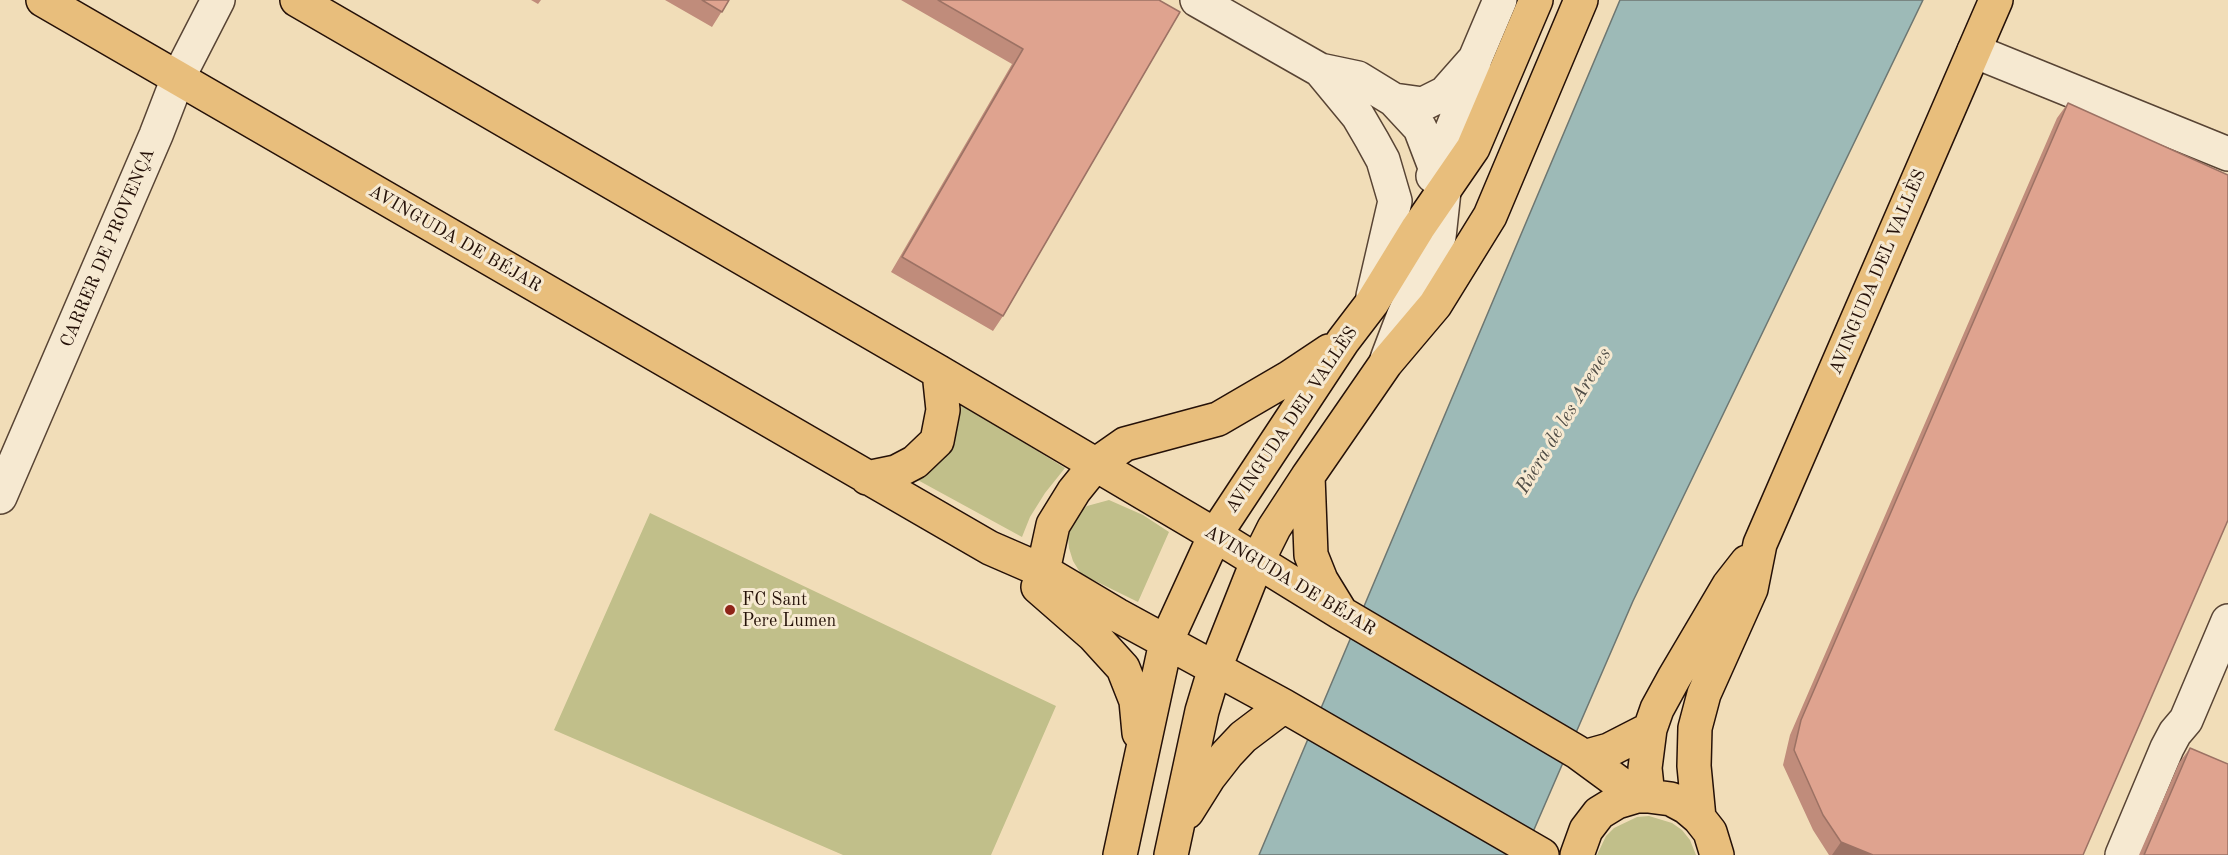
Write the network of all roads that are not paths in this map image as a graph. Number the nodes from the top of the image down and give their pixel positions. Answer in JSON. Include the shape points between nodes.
{"nodes":[{"id":1,"x":43,"y":0,"type":"edge"},
{"id":2,"x":218,"y":0,"type":"edge"},
{"id":3,"x":297,"y":0,"type":"edge"},
{"id":4,"x":1197,"y":0,"type":"edge"},
{"id":5,"x":1500,"y":0,"type":"edge"},
{"id":6,"x":1536,"y":0,"type":"edge"},
{"id":7,"x":1581,"y":0,"type":"edge"},
{"id":8,"x":1996,"y":0,"type":"edge"},
{"id":9,"x":1974,"y":51,"type":"junction"},
{"id":10,"x":1475,"y":59,"type":"junction"},
{"id":11,"x":1320,"y":70,"type":"junction"},
{"id":12,"x":178,"y":78,"type":"junction"},
{"id":13,"x":1394,"y":100,"type":"junction"},
{"id":14,"x":2228,"y":154,"type":"edge"},
{"id":15,"x":1440,"y":178,"type":"junction"},
{"id":16,"x":1372,"y":303,"type":"junction"},
{"id":17,"x":1343,"y":341,"type":"junction"},
{"id":18,"x":1386,"y":363,"type":"junction"},
{"id":19,"x":939,"y":372,"type":"junction"},
{"id":20,"x":1030,"y":426,"type":"junction"},
{"id":21,"x":1125,"y":444,"type":"junction"},
{"id":22,"x":1095,"y":465,"type":"junction"},
{"id":23,"x":1308,"y":476,"type":"junction"},
{"id":24,"x":867,"y":478,"type":"junction"},
{"id":25,"x":0,"y":497,"type":"edge"},
{"id":26,"x":1215,"y":535,"type":"junction"},
{"id":27,"x":1760,"y":544,"type":"junction"},
{"id":28,"x":990,"y":548,"type":"junction"},
{"id":29,"x":1257,"y":562,"type":"junction"},
{"id":30,"x":1043,"y":571,"type":"junction"},
{"id":31,"x":1067,"y":611,"type":"junction"},
{"id":32,"x":1341,"y":613,"type":"junction"},
{"id":33,"x":2228,"y":621,"type":"edge"},
{"id":34,"x":1166,"y":642,"type":"junction"},
{"id":35,"x":1215,"y":668,"type":"junction"},
{"id":36,"x":1284,"y":706,"type":"junction"},
{"id":37,"x":1650,"y":729,"type":"junction"},
{"id":38,"x":1581,"y":754,"type":"junction"},
{"id":39,"x":1140,"y":756,"type":"junction"},
{"id":40,"x":1642,"y":796,"type":"junction"},
{"id":41,"x":1699,"y":818,"type":"junction"},
{"id":42,"x":1174,"y":841,"type":"edge"},
{"id":43,"x":1540,"y":854,"type":"edge"},
{"id":44,"x":1120,"y":855,"type":"edge"},
{"id":45,"x":1577,"y":855,"type":"edge"},
{"id":46,"x":1717,"y":855,"type":"edge"},
{"id":47,"x":2122,"y":855,"type":"edge"}],
"edges":[{"from":1,"to":12,"type":"main road","name":"AVINGUDA DE BÉJAR"},
{"from":2,"to":12,"type":"street","name":"CARRER DE PROVENÇA"},
{"from":3,"to":19,"type":"main road","name":"AVINGUDA DE BÉJAR"},
{"from":4,"to":11,"type":"street"},
{"from":5,"to":10,"type":"street","name":"AVINGUDA DEL VALLÈS"},
{"from":6,"to":15,"type":"main road","name":"AVINGUDA DEL VALLÈS","via":[[1473,148]]},
{"from":7,"to":18,"type":"main road","via":[[1490,216],[1436,305]]},
{"from":8,"to":9,"type":"main road","name":"AVINGUDA DEL VALLÈS"},
{"from":9,"to":14,"type":"street"},
{"from":9,"to":27,"type":"main road","name":"AVINGUDA DEL VALLÈS"},
{"from":10,"to":13,"type":"street","name":"AVINGUDA DEL VALLÈS","via":[[1445,93],[1423,104]]},
{"from":10,"to":15,"type":"street","name":"AVINGUDA DEL VALLÈS"},
{"from":11,"to":13,"type":"street","via":[[1358,78]]},
{"from":11,"to":16,"type":"street","via":[[1368,132],[1383,160],[1395,201]]},
{"from":12,"to":24,"type":"main road","name":"AVINGUDA DE BÉJAR"},
{"from":12,"to":25,"type":"street","name":"CARRER DE PROVENÇA"},
{"from":13,"to":15,"type":"street","via":[[1420,128]]},
{"from":15,"to":16,"type":"main road","name":"AVINGUDA DEL VALLÈS","via":[[1418,228]]},
{"from":15,"to":18,"type":"street","via":[[1439,237]]},
{"from":16,"to":17,"type":"main road","name":"AVINGUDA DEL VALLÈS"},
{"from":17,"to":21,"type":"main road","via":[[1218,419]]},
{"from":17,"to":26,"type":"main road","name":"AVINGUDA DEL VALLÈS"},
{"from":18,"to":23,"type":"main road"},
{"from":19,"to":20,"type":"main road","name":"AVINGUDA DE BÉJAR"},
{"from":19,"to":24,"type":"main road","via":[[943,410],[937,441],[915,462],[896,472]]},
{"from":20,"to":21,"type":"main road"},
{"from":20,"to":22,"type":"main road","name":"AVINGUDA DE BÉJAR"},
{"from":21,"to":22,"type":"main road"},
{"from":22,"to":26,"type":"main road","name":"AVINGUDA DE BÉJAR"},
{"from":22,"to":30,"type":"main road","via":[[1053,525]]},
{"from":23,"to":29,"type":"main road"},
{"from":23,"to":32,"type":"main road","via":[[1311,555]]},
{"from":24,"to":28,"type":"main road","name":"AVINGUDA DE BÉJAR"},
{"from":26,"to":29,"type":"main road","name":"AVINGUDA DE BÉJAR"},
{"from":26,"to":34,"type":"main road","name":"AVINGUDA DEL VALLÈS"},
{"from":27,"to":37,"type":"main road","name":"AVINGUDA DEL VALLÈS","via":[[1729,585],[1674,678]]},
{"from":27,"to":41,"type":"main road","name":"AVINGUDA DEL VALLÈS","via":[[1750,589],[1704,693],[1695,728]]},
{"from":28,"to":30,"type":"main road","name":"AVINGUDA DE BÉJAR"},
{"from":28,"to":31,"type":"main road","name":"AVINGUDA DEL VALLÈS"},
{"from":29,"to":32,"type":"main road","name":"AVINGUDA DE BÉJAR"},
{"from":29,"to":35,"type":"main road"},
{"from":30,"to":31,"type":"main road"},
{"from":30,"to":34,"type":"main road","name":"AVINGUDA DE BÉJAR"},
{"from":31,"to":39,"type":"main road","name":"AVINGUDA DEL VALLÈS","via":[[1094,634],[1123,668],[1136,701]]},
{"from":32,"to":38,"type":"main road","name":"AVINGUDA DE BÉJAR"},
{"from":33,"to":47,"type":"street","via":[[2186,720],[2167,748]]},
{"from":34,"to":35,"type":"main road","name":"AVINGUDA DE BÉJAR"},
{"from":34,"to":39,"type":"main road","name":"AVINGUDA DEL VALLÈS"},
{"from":35,"to":36,"type":"main road","name":"AVINGUDA DE BÉJAR"},
{"from":35,"to":42,"type":"main road"},
{"from":36,"to":42,"type":"main road","via":[[1227,754],[1209,777]]},
{"from":36,"to":43,"type":"main road","name":"AVINGUDA DE BÉJAR"},
{"from":37,"to":38,"type":"main road","via":[[1609,750]]},
{"from":37,"to":40,"type":"main road","name":"AVINGUDA DEL VALLÈS"},
{"from":38,"to":40,"type":"main road","name":"AVINGUDA DE BÉJAR"},
{"from":39,"to":44,"type":"main road","name":"AVINGUDA DEL VALLÈS"},
{"from":40,"to":41,"type":"main road","via":[[1671,800]]},
{"from":40,"to":45,"type":"main road","via":[[1617,802],[1599,813],[1586,830]]},
{"from":41,"to":46,"type":"main road","via":[[1710,832]]}]}
